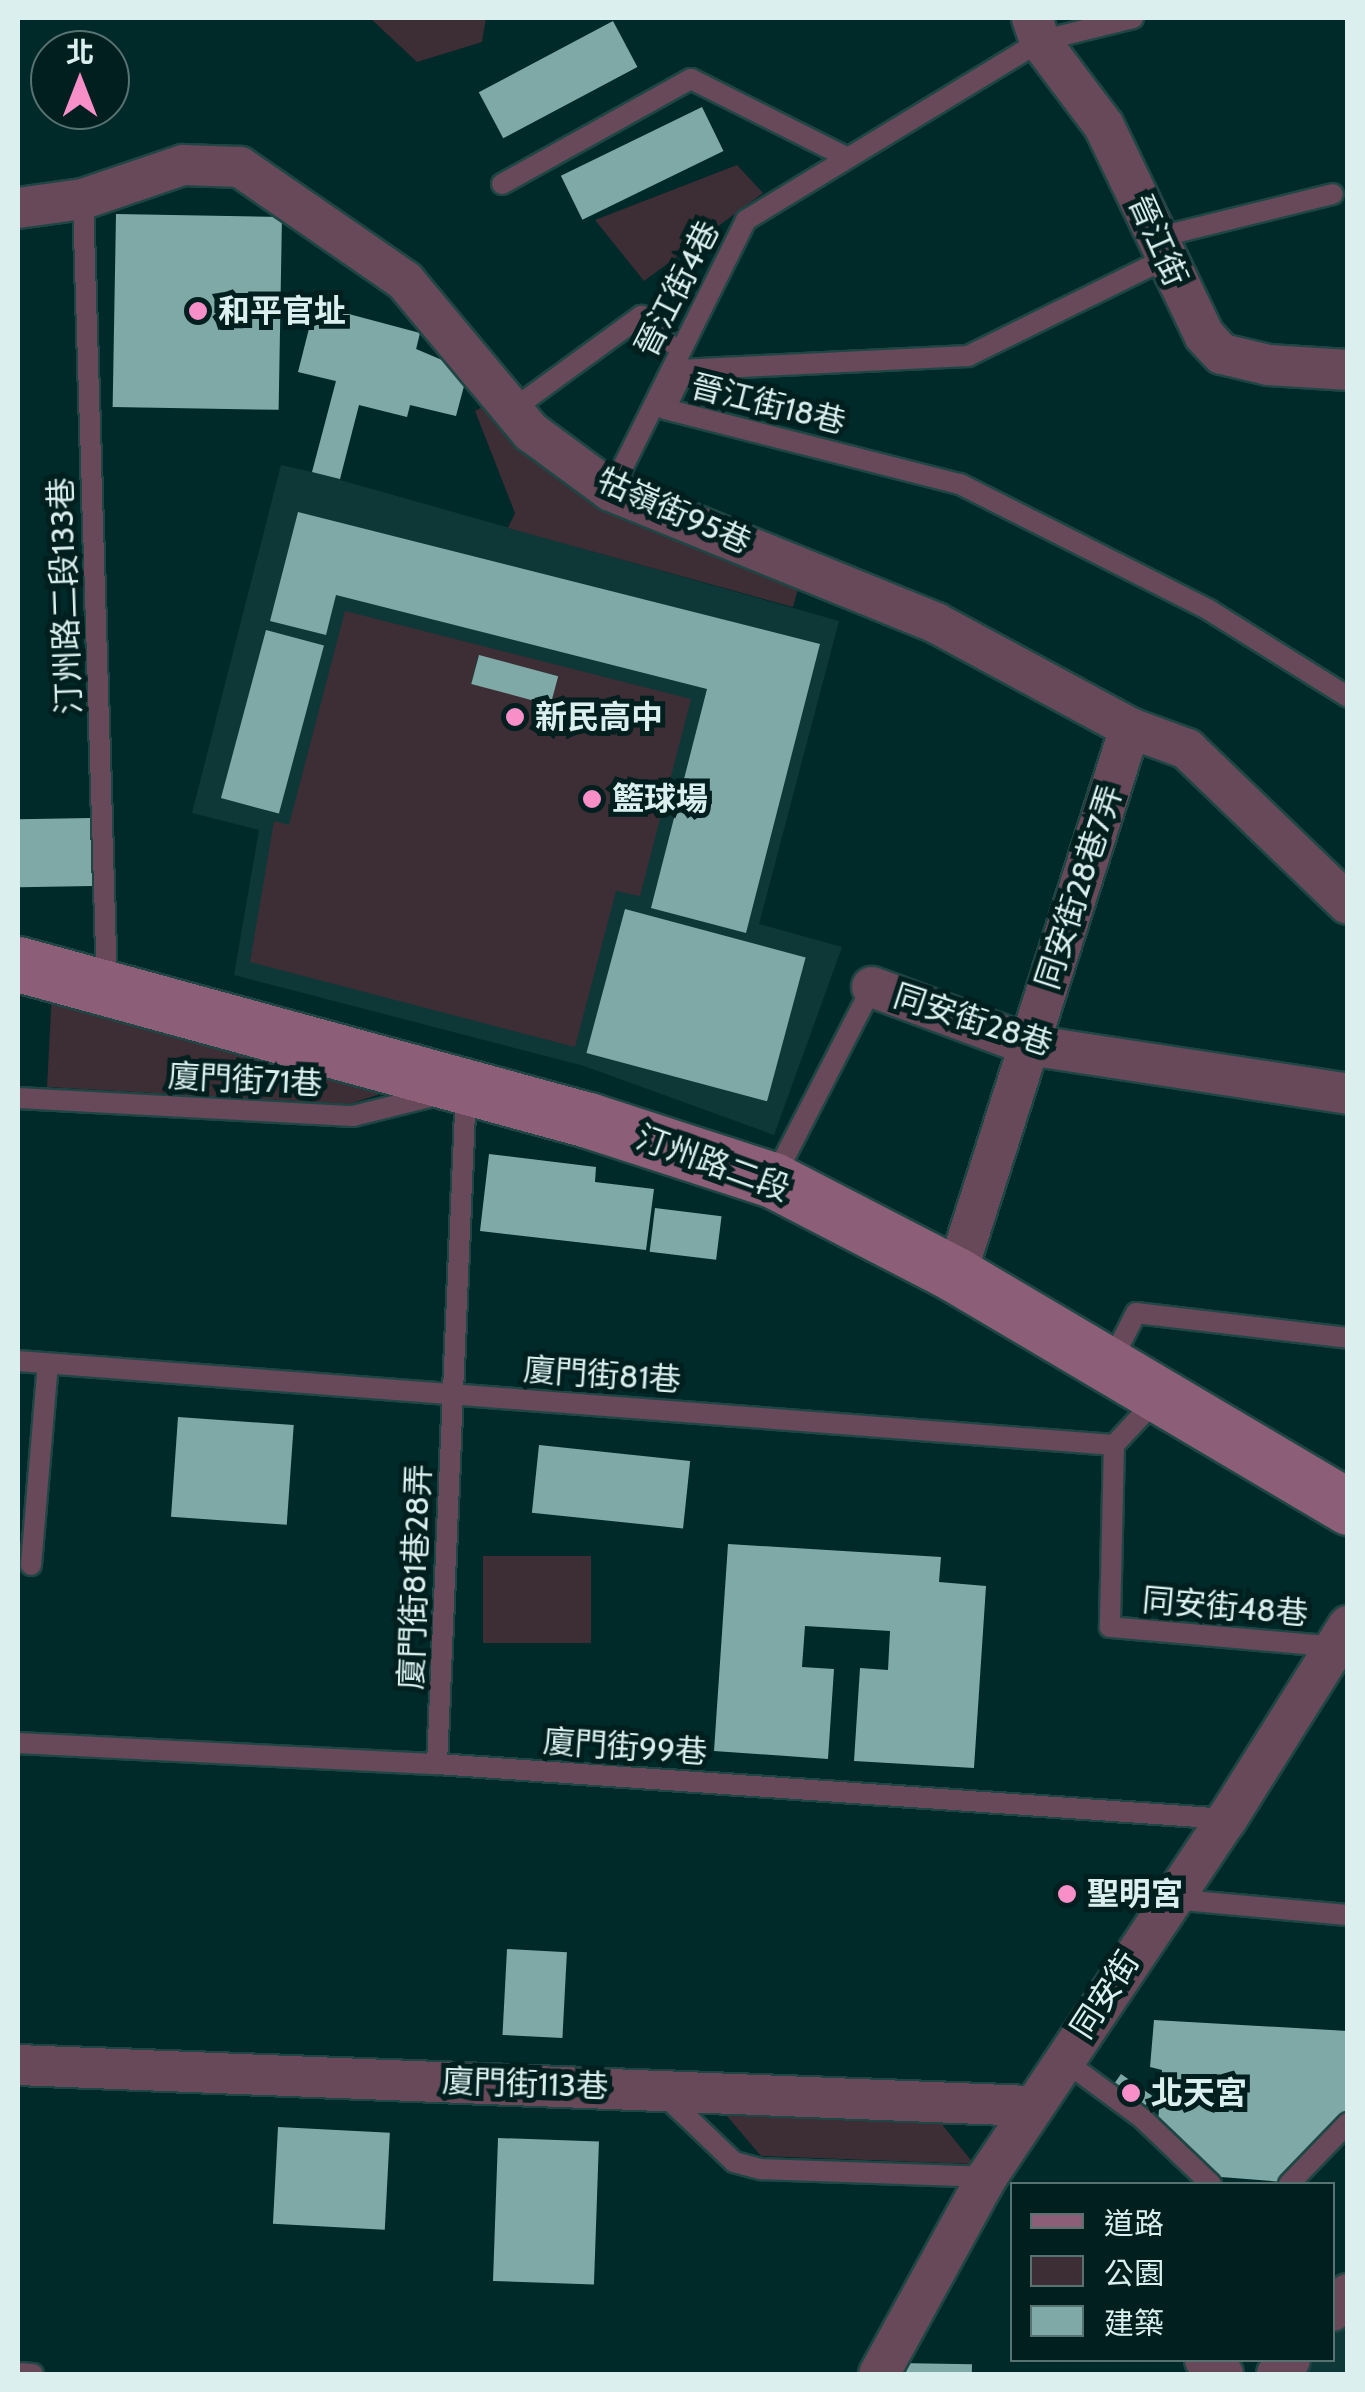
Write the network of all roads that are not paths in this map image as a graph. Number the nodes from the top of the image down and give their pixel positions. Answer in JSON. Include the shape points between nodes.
{"nodes":[{"id":1,"x":1133,"y":18,"type":"edge"},
{"id":2,"x":1036,"y":29,"type":"edge"},
{"id":3,"x":844,"y":156,"type":"junction"},
{"id":4,"x":502,"y":184,"type":"dead end"},
{"id":5,"x":1333,"y":194,"type":"dead end"},
{"id":6,"x":84,"y":199,"type":"junction"},
{"id":7,"x":18,"y":208,"type":"edge"},
{"id":8,"x":1163,"y":248,"type":"junction"},
{"id":9,"x":666,"y":342,"type":"dead end"},
{"id":10,"x":1348,"y":370,"type":"edge"},
{"id":11,"x":512,"y":410,"type":"junction"},
{"id":12,"x":611,"y":490,"type":"junction"},
{"id":13,"x":1348,"y":696,"type":"edge"},
{"id":14,"x":1130,"y":728,"type":"junction"},
{"id":15,"x":1348,"y":904,"type":"edge"},
{"id":16,"x":18,"y":964,"type":"edge"},
{"id":17,"x":872,"y":987,"type":"joint"},
{"id":18,"x":107,"y":992,"type":"junction"},
{"id":19,"x":1028,"y":1044,"type":"junction"},
{"id":20,"x":466,"y":1088,"type":"junction"},
{"id":21,"x":1348,"y":1094,"type":"edge"},
{"id":22,"x":18,"y":1098,"type":"edge"},
{"id":23,"x":773,"y":1180,"type":"junction"},
{"id":24,"x":956,"y":1275,"type":"junction"},
{"id":25,"x":1348,"y":1338,"type":"edge"},
{"id":26,"x":18,"y":1361,"type":"edge"},
{"id":27,"x":48,"y":1364,"type":"junction"},
{"id":28,"x":1109,"y":1367,"type":"junction"},
{"id":29,"x":453,"y":1394,"type":"junction"},
{"id":30,"x":1160,"y":1396,"type":"junction"},
{"id":31,"x":1114,"y":1445,"type":"junction"},
{"id":32,"x":1348,"y":1507,"type":"edge"},
{"id":33,"x":30,"y":1565,"type":"dead end"},
{"id":34,"x":1342,"y":1636,"type":"edge"},
{"id":35,"x":18,"y":1743,"type":"edge"},
{"id":36,"x":437,"y":1764,"type":"junction"},
{"id":37,"x":1228,"y":1820,"type":"junction"},
{"id":38,"x":1169,"y":1898,"type":"junction"},
{"id":39,"x":1348,"y":1915,"type":"edge"},
{"id":40,"x":1062,"y":2060,"type":"junction"},
{"id":41,"x":18,"y":2065,"type":"edge"},
{"id":42,"x":659,"y":2090,"type":"junction"},
{"id":43,"x":1032,"y":2106,"type":"junction"},
{"id":44,"x":1348,"y":2122,"type":"edge"},
{"id":45,"x":1209,"y":2182,"type":"edge"},
{"id":46,"x":1291,"y":2182,"type":"edge"},
{"id":47,"x":1000,"y":2188,"type":"edge"},
{"id":48,"x":18,"y":2373,"type":"edge"},
{"id":49,"x":34,"y":2374,"type":"edge"},
{"id":50,"x":879,"y":2374,"type":"edge"}],
"edges":[{"from":1,"to":2,"type":"lane","name":"晉江街4巷"},
{"from":2,"to":3,"type":"lane","name":"晉江街4巷"},
{"from":2,"to":8,"type":"street","name":"晉江街","via":[[1104,126]]},
{"from":3,"to":4,"type":"lane","via":[[692,79]]},
{"from":3,"to":12,"type":"lane","name":"晉江街4巷","via":[[746,220]]},
{"from":5,"to":8,"type":"lane"},
{"from":6,"to":7,"type":"street","name":"牯嶺街95巷"},
{"from":6,"to":11,"type":"street","name":"牯嶺街95巷","via":[[183,165],[240,168],[405,282]]},
{"from":6,"to":18,"type":"lane","name":"汀州路二段133巷"},
{"from":8,"to":10,"type":"street","name":"晉江街","via":[[1188,309],[1222,354]]},
{"from":8,"to":13,"type":"lane","name":"晉江街18巷","via":[[968,356],[684,370],[665,409],[960,484],[1209,610]]},
{"from":9,"to":11,"type":"lane","via":[[641,316]]},
{"from":11,"to":12,"type":"street","name":"牯嶺街95巷","via":[[531,432]]},
{"from":12,"to":14,"type":"street","name":"牯嶺街95巷","via":[[936,624]]},
{"from":14,"to":15,"type":"street","name":"牯嶺街95巷","via":[[1186,749]]},
{"from":14,"to":19,"type":"street","name":"同安街28巷7弄"},
{"from":16,"to":18,"type":"street","name":"汀州路二段"},
{"from":17,"to":19,"type":"street","name":"同安街28巷"},
{"from":17,"to":23,"type":"lane","name":"同安街28巷"},
{"from":18,"to":20,"type":"street","name":"汀州路二段"},
{"from":19,"to":21,"type":"street","name":"同安街28巷"},
{"from":19,"to":24,"type":"street","name":"同安街28巷7弄"},
{"from":20,"to":22,"type":"lane","name":"廈門街71巷","via":[[353,1116]]},
{"from":20,"to":23,"type":"street","name":"汀州路二段"},
{"from":20,"to":29,"type":"lane","name":"廈門街81巷28弄"},
{"from":23,"to":24,"type":"street","name":"汀州路二段"},
{"from":24,"to":28,"type":"street","name":"汀州路二段"},
{"from":25,"to":28,"type":"lane","via":[[1136,1313]]},
{"from":26,"to":27,"type":"lane","name":"廈門街81巷"},
{"from":27,"to":29,"type":"lane","name":"廈門街81巷"},
{"from":27,"to":33,"type":"lane"},
{"from":28,"to":30,"type":"street","name":"汀州路二段"},
{"from":29,"to":31,"type":"lane","name":"廈門街81巷"},
{"from":29,"to":36,"type":"lane","name":"廈門街81巷28弄"},
{"from":30,"to":31,"type":"lane"},
{"from":30,"to":32,"type":"street","name":"汀州路二段"},
{"from":31,"to":34,"type":"lane","name":"同安街48巷","via":[[1110,1627]]},
{"from":34,"to":37,"type":"street","name":"同安街"},
{"from":35,"to":36,"type":"lane","name":"廈門街99巷"},
{"from":36,"to":37,"type":"lane","name":"廈門街99巷"},
{"from":37,"to":38,"type":"street","name":"同安街"},
{"from":38,"to":39,"type":"lane"},
{"from":38,"to":40,"type":"street","name":"同安街"},
{"from":40,"to":43,"type":"street","name":"同安街"},
{"from":40,"to":45,"type":"lane","via":[[1143,2119]]},
{"from":41,"to":42,"type":"street","name":"廈門街113巷"},
{"from":42,"to":43,"type":"street","name":"廈門街113巷"},
{"from":42,"to":47,"type":"lane","via":[[734,2162]]},
{"from":43,"to":47,"type":"street","name":"同安街"},
{"from":44,"to":46,"type":"lane"},
{"from":47,"to":50,"type":"street","name":"同安街"},
{"from":48,"to":49,"type":"lane"}]}
